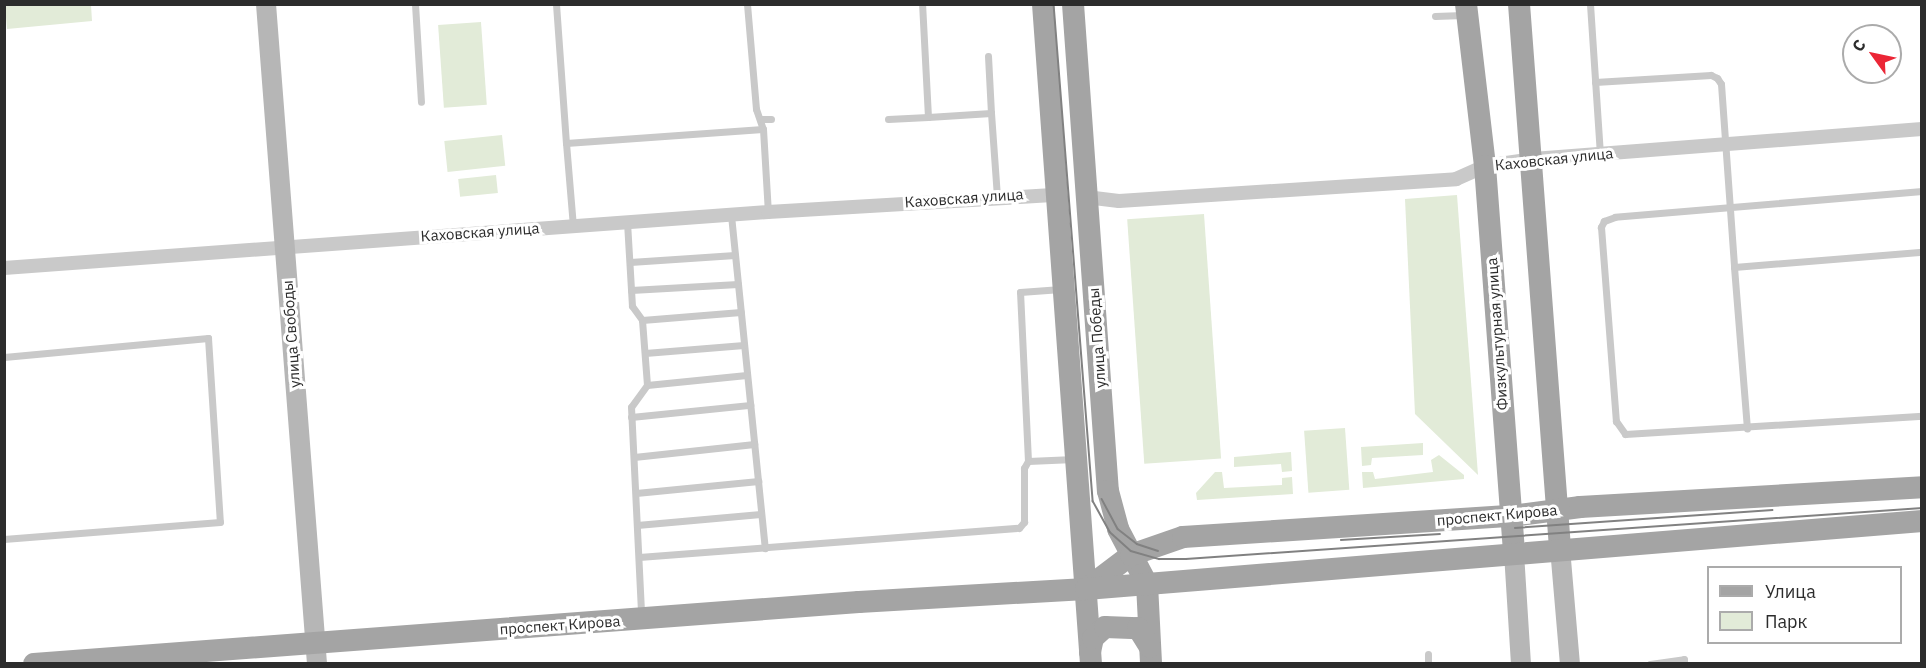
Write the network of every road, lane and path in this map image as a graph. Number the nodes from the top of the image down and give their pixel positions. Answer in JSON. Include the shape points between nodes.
{"nodes":[{"id":1,"x":266,"y":4,"type":"edge"},
{"id":2,"x":415,"y":4,"type":"edge"},
{"id":3,"x":556,"y":4,"type":"edge"},
{"id":4,"x":747,"y":4,"type":"edge"},
{"id":5,"x":922,"y":4,"type":"edge"},
{"id":6,"x":1043,"y":4,"type":"edge"},
{"id":7,"x":1073,"y":4,"type":"edge"},
{"id":8,"x":1519,"y":4,"type":"edge"},
{"id":9,"x":1590,"y":4,"type":"edge"},
{"id":10,"x":1467,"y":10,"type":"edge"},
{"id":11,"x":1435,"y":16,"type":"dead end"},
{"id":12,"x":988,"y":56,"type":"dead end"},
{"id":13,"x":1595,"y":82,"type":"junction"},
{"id":14,"x":421,"y":102,"type":"dead end"},
{"id":15,"x":991,"y":113,"type":"junction"},
{"id":16,"x":928,"y":117,"type":"junction"},
{"id":17,"x":759,"y":119,"type":"junction"},
{"id":18,"x":771,"y":119,"type":"dead end"},
{"id":19,"x":888,"y":119,"type":"dead end"},
{"id":20,"x":763,"y":129,"type":"junction"},
{"id":21,"x":1922,"y":129,"type":"edge"},
{"id":22,"x":566,"y":142,"type":"junction"},
{"id":23,"x":1726,"y":144,"type":"junction"},
{"id":24,"x":1600,"y":154,"type":"junction"},
{"id":25,"x":1533,"y":159,"type":"junction"},
{"id":26,"x":1485,"y":166,"type":"junction"},
{"id":27,"x":1922,"y":190,"type":"edge"},
{"id":28,"x":1057,"y":195,"type":"junction"},
{"id":29,"x":997,"y":196,"type":"junction"},
{"id":30,"x":1086,"y":197,"type":"junction"},
{"id":31,"x":1730,"y":207,"type":"junction"},
{"id":32,"x":768,"y":212,"type":"junction"},
{"id":33,"x":731,"y":215,"type":"junction"},
{"id":34,"x":627,"y":222,"type":"junction"},
{"id":35,"x":573,"y":226,"type":"junction"},
{"id":36,"x":285,"y":246,"type":"junction"},
{"id":37,"x":1922,"y":252,"type":"edge"},
{"id":38,"x":735,"y":255,"type":"junction"},
{"id":39,"x":630,"y":262,"type":"junction"},
{"id":40,"x":1734,"y":267,"type":"junction"},
{"id":41,"x":4,"y":268,"type":"edge"},
{"id":42,"x":738,"y":284,"type":"junction"},
{"id":43,"x":1064,"y":289,"type":"junction"},
{"id":44,"x":631,"y":290,"type":"junction"},
{"id":45,"x":741,"y":312,"type":"junction"},
{"id":46,"x":642,"y":320,"type":"junction"},
{"id":47,"x":744,"y":345,"type":"junction"},
{"id":48,"x":645,"y":353,"type":"junction"},
{"id":49,"x":4,"y":357,"type":"edge"},
{"id":50,"x":747,"y":375,"type":"junction"},
{"id":51,"x":647,"y":385,"type":"junction"},
{"id":52,"x":750,"y":405,"type":"junction"},
{"id":53,"x":1922,"y":416,"type":"edge"},
{"id":54,"x":631,"y":417,"type":"junction"},
{"id":55,"x":1747,"y":428,"type":"junction"},
{"id":56,"x":754,"y":444,"type":"junction"},
{"id":57,"x":633,"y":457,"type":"junction"},
{"id":58,"x":1078,"y":458,"type":"junction"},
{"id":59,"x":1028,"y":461,"type":"junction"},
{"id":60,"x":758,"y":481,"type":"junction"},
{"id":61,"x":1922,"y":486,"type":"edge"},
{"id":62,"x":636,"y":494,"type":"junction"},
{"id":63,"x":1557,"y":510,"type":"junction"},
{"id":64,"x":761,"y":514,"type":"junction"},
{"id":65,"x":1511,"y":516,"type":"junction"},
{"id":66,"x":1922,"y":521,"type":"edge"},
{"id":67,"x":637,"y":525,"type":"junction"},
{"id":68,"x":4,"y":539,"type":"edge"},
{"id":69,"x":765,"y":548,"type":"junction"},
{"id":70,"x":1560,"y":548,"type":"junction"},
{"id":71,"x":1514,"y":553,"type":"junction"},
{"id":72,"x":1131,"y":555,"type":"junction"},
{"id":73,"x":639,"y":557,"type":"junction"},
{"id":74,"x":1147,"y":584,"type":"junction"},
{"id":75,"x":1086,"y":589,"type":"junction"},
{"id":76,"x":641,"y":620,"type":"junction"},
{"id":77,"x":316,"y":653,"type":"edge"},
{"id":78,"x":1428,"y":654,"type":"dead end"},
{"id":79,"x":1150,"y":655,"type":"edge"},
{"id":80,"x":1091,"y":658,"type":"edge"},
{"id":81,"x":113,"y":661,"type":"edge"},
{"id":82,"x":34,"y":663,"type":"edge"},
{"id":83,"x":1428,"y":663,"type":"edge"},
{"id":84,"x":1521,"y":663,"type":"edge"},
{"id":85,"x":1570,"y":663,"type":"edge"},
{"id":86,"x":1650,"y":663,"type":"edge"},
{"id":87,"x":1684,"y":663,"type":"edge"}],
"edges":[{"from":1,"to":36,"type":"street","name":"улица Свободы"},
{"from":2,"to":14,"type":"lane"},
{"from":3,"to":22,"type":"lane"},
{"from":4,"to":17,"type":"lane"},
{"from":5,"to":16,"type":"lane"},
{"from":6,"to":28,"type":"main road","name":"улица Победы"},
{"from":7,"to":30,"type":"main road","name":"улица Победы"},
{"from":8,"to":25,"type":"main road"},
{"from":9,"to":13,"type":"lane"},
{"from":10,"to":11,"type":"lane"},
{"from":10,"to":26,"type":"main road","name":"Физкультурная улица"},
{"from":12,"to":15,"type":"lane"},
{"from":13,"to":23,"type":"lane","via":[[1711,75],[1721,84]]},
{"from":13,"to":24,"type":"lane"},
{"from":15,"to":16,"type":"lane"},
{"from":15,"to":29,"type":"lane"},
{"from":16,"to":19,"type":"lane"},
{"from":17,"to":18,"type":"lane"},
{"from":17,"to":20,"type":"lane"},
{"from":20,"to":22,"type":"lane"},
{"from":20,"to":32,"type":"lane"},
{"from":21,"to":23,"type":"street","name":"Каховская улица"},
{"from":22,"to":35,"type":"lane"},
{"from":23,"to":24,"type":"street","name":"Каховская улица"},
{"from":23,"to":31,"type":"lane"},
{"from":24,"to":25,"type":"street","name":"Каховская улица"},
{"from":25,"to":26,"type":"street","name":"Каховская улица"},
{"from":25,"to":63,"type":"main road"},
{"from":26,"to":30,"type":"street","name":"Каховская улица","via":[[1456,179],[1119,201]]},
{"from":26,"to":65,"type":"main road","name":"Физкультурная улица"},
{"from":27,"to":31,"type":"lane"},
{"from":28,"to":29,"type":"street","name":"Каховская улица"},
{"from":28,"to":30,"type":"main road","name":"Каховская улица"},
{"from":28,"to":43,"type":"main road","name":"улица Победы"},
{"from":29,"to":32,"type":"street","name":"Каховская улица"},
{"from":30,"to":72,"type":"main road","name":"улица Победы","via":[[1108,491],[1118,529]]},
{"from":31,"to":40,"type":"lane"},
{"from":31,"to":55,"type":"lane","via":[[1604,220],[1601,226],[1616,421],[1632,436]]},
{"from":32,"to":33,"type":"street","name":"Каховская улица"},
{"from":33,"to":34,"type":"street","name":"Каховская улица"},
{"from":33,"to":38,"type":"lane"},
{"from":34,"to":35,"type":"street","name":"Каховская улица"},
{"from":34,"to":39,"type":"lane"},
{"from":35,"to":36,"type":"street","name":"Каховская улица"},
{"from":36,"to":41,"type":"street","name":"Каховская улица"},
{"from":36,"to":77,"type":"street","name":"улица Свободы"},
{"from":37,"to":40,"type":"lane"},
{"from":38,"to":39,"type":"lane"},
{"from":38,"to":42,"type":"lane"},
{"from":39,"to":44,"type":"lane"},
{"from":40,"to":55,"type":"lane"},
{"from":42,"to":44,"type":"lane"},
{"from":42,"to":45,"type":"lane"},
{"from":43,"to":58,"type":"main road","name":"улица Победы"},
{"from":43,"to":59,"type":"lane","via":[[1020,292]]},
{"from":44,"to":46,"type":"lane","via":[[632,306]]},
{"from":45,"to":46,"type":"lane"},
{"from":45,"to":47,"type":"lane"},
{"from":46,"to":48,"type":"lane"},
{"from":47,"to":48,"type":"lane"},
{"from":47,"to":50,"type":"lane"},
{"from":48,"to":51,"type":"lane"},
{"from":49,"to":68,"type":"lane","via":[[208,338],[220,522]]},
{"from":50,"to":51,"type":"lane"},
{"from":50,"to":52,"type":"lane"},
{"from":51,"to":54,"type":"lane","via":[[631,407]]},
{"from":52,"to":54,"type":"lane"},
{"from":52,"to":56,"type":"lane"},
{"from":53,"to":55,"type":"lane"},
{"from":54,"to":57,"type":"lane"},
{"from":56,"to":57,"type":"lane"},
{"from":56,"to":60,"type":"lane"},
{"from":57,"to":62,"type":"lane"},
{"from":58,"to":59,"type":"lane"},
{"from":58,"to":75,"type":"main road","name":"улица Победы"},
{"from":59,"to":69,"type":"lane","via":[[1024,468],[1024,522],[1018,528]]},
{"from":60,"to":62,"type":"lane"},
{"from":60,"to":64,"type":"lane"},
{"from":61,"to":63,"type":"main road","name":"проспект Кирова"},
{"from":62,"to":67,"type":"lane"},
{"from":63,"to":65,"type":"main road","name":"проспект Кирова"},
{"from":63,"to":70,"type":"main road"},
{"from":64,"to":67,"type":"lane"},
{"from":64,"to":69,"type":"lane"},
{"from":65,"to":71,"type":"main road","name":"Физкультурная улица"},
{"from":65,"to":72,"type":"main road","name":"проспект Кирова","via":[[1183,537]]},
{"from":66,"to":70,"type":"main road","name":"проспект Кирова"},
{"from":67,"to":73,"type":"lane"},
{"from":69,"to":73,"type":"lane"},
{"from":70,"to":71,"type":"main road","name":"проспект Кирова"},
{"from":70,"to":85,"type":"street"},
{"from":71,"to":74,"type":"main road","name":"проспект Кирова"},
{"from":71,"to":84,"type":"street","name":"Физкультурная улица"},
{"from":72,"to":74,"type":"main road","name":"улица Победы"},
{"from":72,"to":75,"type":"main road","name":"проспект Кирова"},
{"from":73,"to":76,"type":"lane"},
{"from":74,"to":75,"type":"main road","name":"проспект Кирова"},
{"from":74,"to":79,"type":"main road","name":"улица Победы"},
{"from":75,"to":76,"type":"main road","name":"проспект Кирова"},
{"from":75,"to":80,"type":"main road","name":"улица Победы"},
{"from":76,"to":77,"type":"main road","name":"проспект Кирова"},
{"from":77,"to":81,"type":"main road","name":"проспект Кирова"},
{"from":78,"to":83,"type":"lane"},
{"from":79,"to":80,"type":"main road","via":[[1138,628],[1105,627],[1094,638]]},
{"from":81,"to":82,"type":"main road","name":"проспект Кирова"},
{"from":86,"to":87,"type":"lane","via":[[1684,659]]}]}
